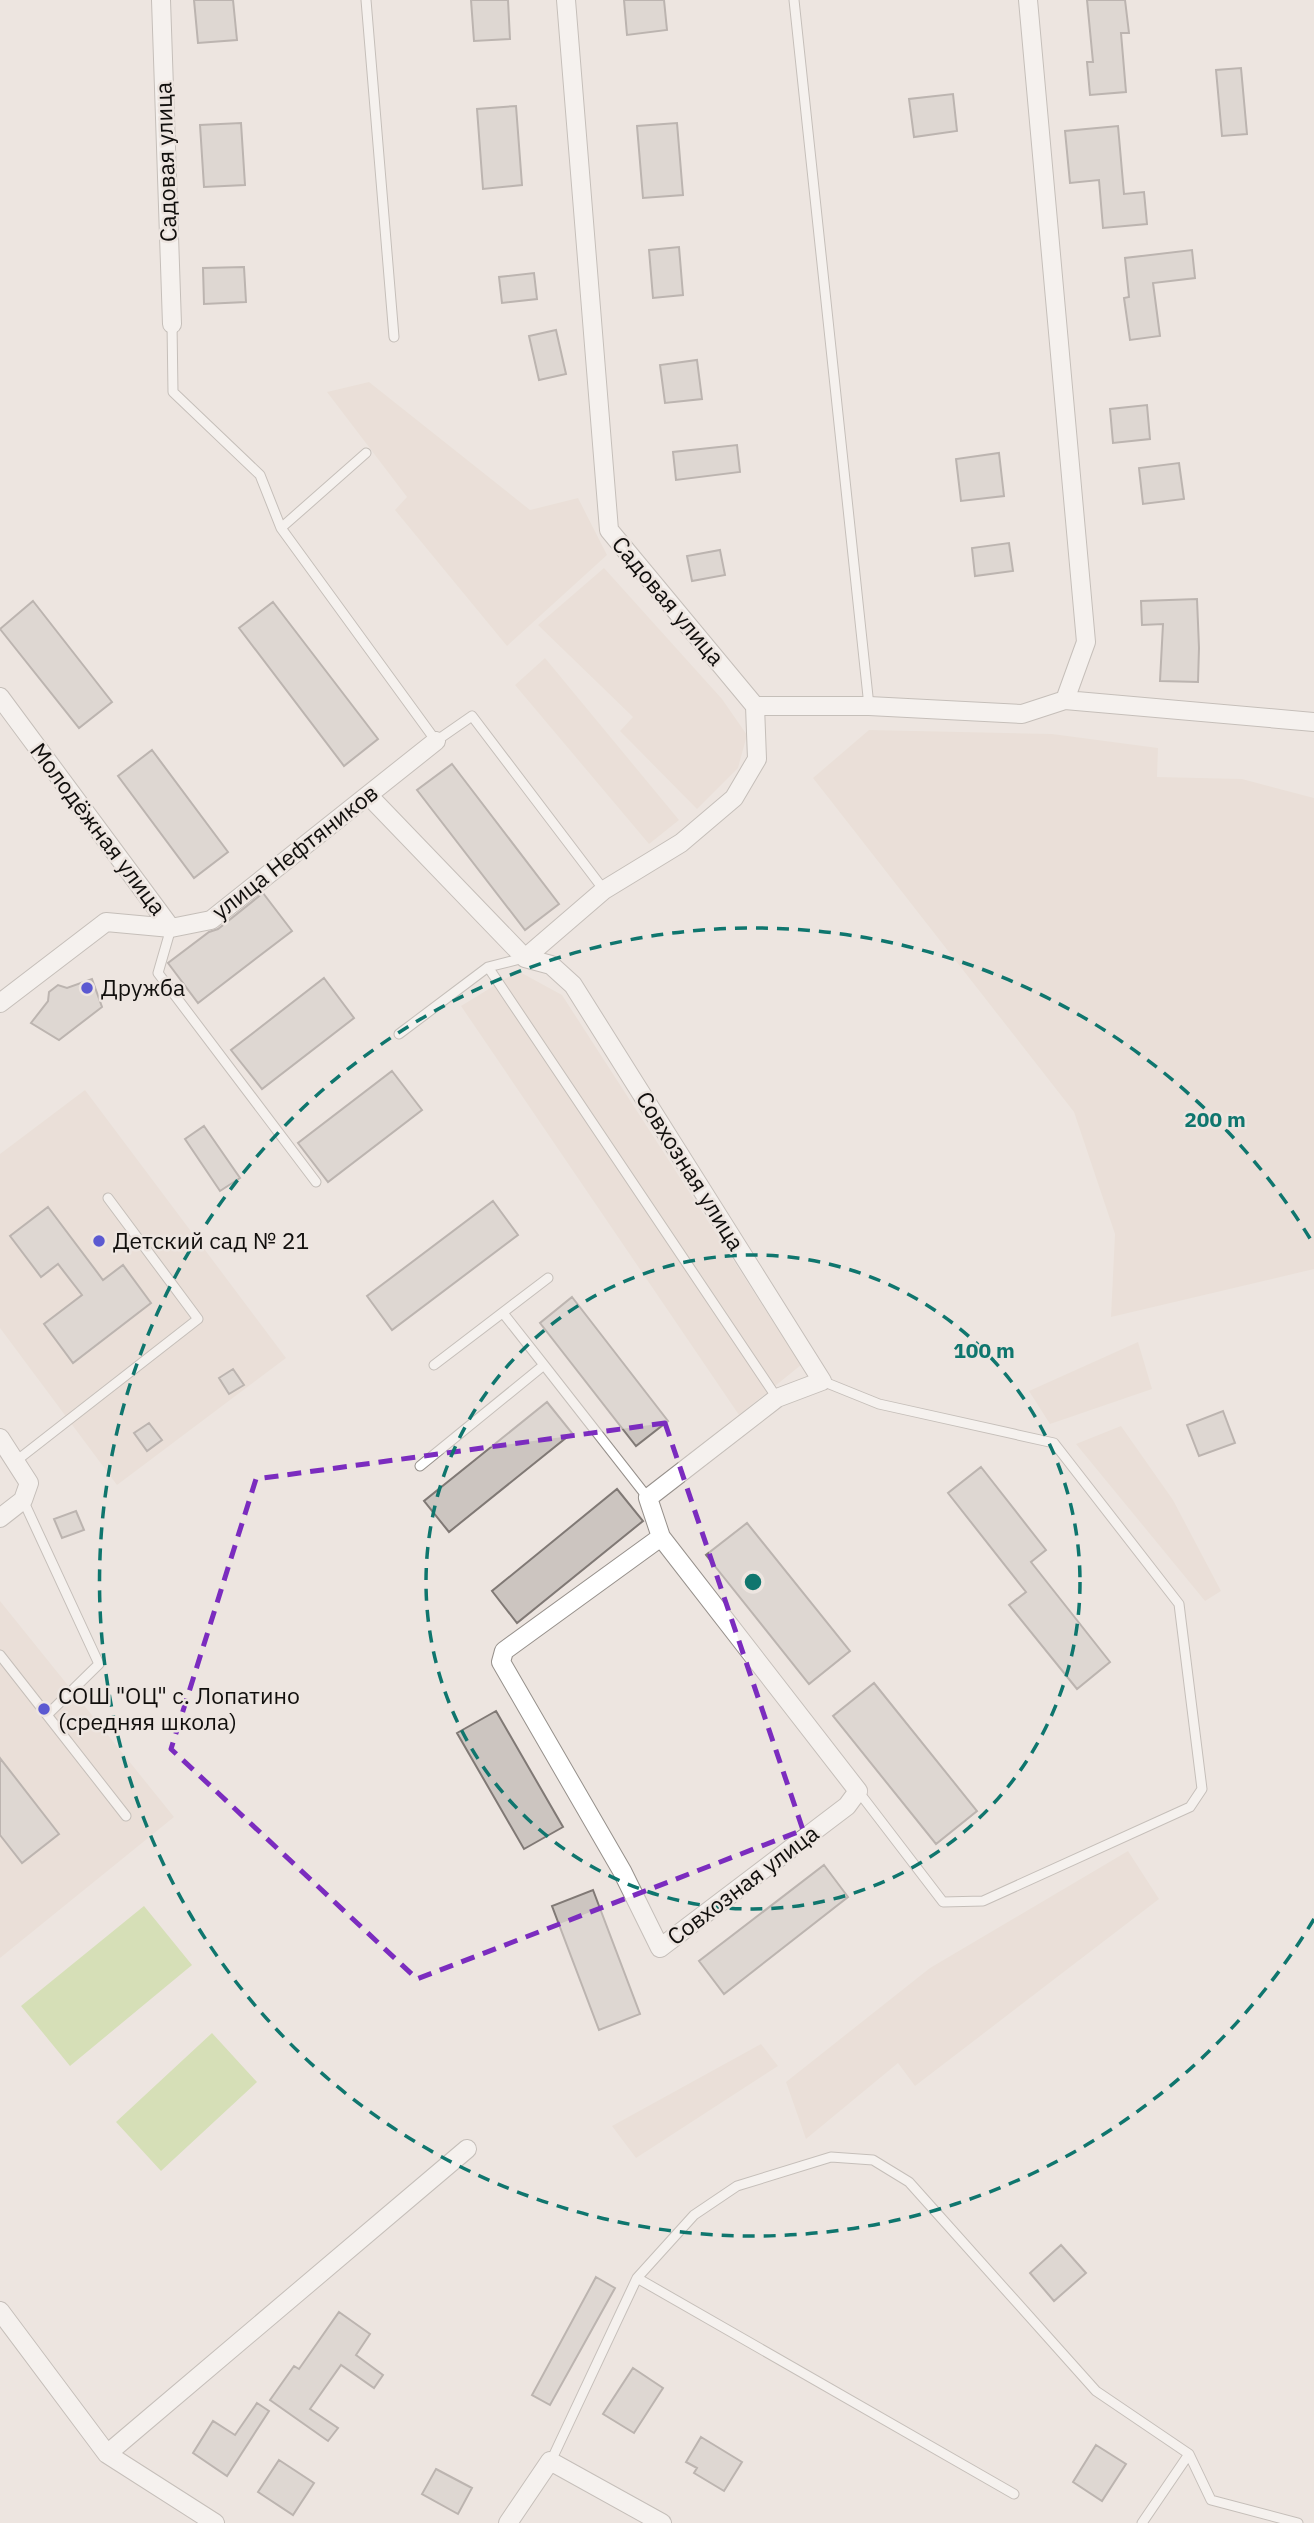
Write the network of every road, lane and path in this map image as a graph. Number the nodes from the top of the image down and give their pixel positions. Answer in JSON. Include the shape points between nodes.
{"nodes":[{"id":1,"x":161,"y":0,"type":"edge"},
{"id":2,"x":366,"y":0,"type":"edge"},
{"id":3,"x":566,"y":0,"type":"edge"},
{"id":4,"x":794,"y":0,"type":"edge"},
{"id":5,"x":1028,"y":0,"type":"edge"},
{"id":6,"x":172,"y":324,"type":"joint"},
{"id":7,"x":394,"y":337,"type":"dead end"},
{"id":8,"x":366,"y":453,"type":"dead end"},
{"id":9,"x":281,"y":528,"type":"junction"},
{"id":10,"x":0,"y":697,"type":"edge"},
{"id":11,"x":1065,"y":700,"type":"junction"},
{"id":12,"x":755,"y":706,"type":"junction"},
{"id":13,"x":869,"y":706,"type":"junction"},
{"id":14,"x":1314,"y":722,"type":"edge"},
{"id":15,"x":436,"y":741,"type":"junction"},
{"id":16,"x":369,"y":796,"type":"junction"},
{"id":17,"x":604,"y":890,"type":"junction"},
{"id":18,"x":171,"y":928,"type":"junction"},
{"id":19,"x":526,"y":958,"type":"junction"},
{"id":20,"x":488,"y":967,"type":"junction"},
{"id":21,"x":0,"y":1003,"type":"edge"},
{"id":22,"x":400,"y":1034,"type":"dead end"},
{"id":23,"x":316,"y":1182,"type":"dead end"},
{"id":24,"x":107,"y":1198,"type":"dead end"},
{"id":25,"x":548,"y":1278,"type":"dead end"},
{"id":26,"x":503,"y":1313,"type":"junction"},
{"id":27,"x":434,"y":1365,"type":"dead end"},
{"id":28,"x":544,"y":1365,"type":"junction"},
{"id":29,"x":822,"y":1381,"type":"junction"},
{"id":30,"x":777,"y":1398,"type":"junction"},
{"id":31,"x":0,"y":1438,"type":"edge"},
{"id":32,"x":16,"y":1461,"type":"junction"},
{"id":33,"x":420,"y":1465,"type":"dead end"},
{"id":34,"x":648,"y":1498,"type":"junction"},
{"id":35,"x":23,"y":1500,"type":"junction"},
{"id":36,"x":0,"y":1518,"type":"edge"},
{"id":37,"x":661,"y":1537,"type":"junction"},
{"id":38,"x":0,"y":1655,"type":"edge"},
{"id":39,"x":47,"y":1715,"type":"junction"},
{"id":40,"x":858,"y":1791,"type":"junction"},
{"id":41,"x":125,"y":1816,"type":"dead end"},
{"id":42,"x":467,"y":2149,"type":"dead end"},
{"id":43,"x":637,"y":2278,"type":"junction"},
{"id":44,"x":0,"y":2311,"type":"edge"},
{"id":45,"x":107,"y":2454,"type":"junction"},
{"id":46,"x":1189,"y":2454,"type":"junction"},
{"id":47,"x":551,"y":2461,"type":"junction"},
{"id":48,"x":1014,"y":2494,"type":"dead end"},
{"id":49,"x":215,"y":2523,"type":"edge"},
{"id":50,"x":508,"y":2523,"type":"edge"},
{"id":51,"x":662,"y":2523,"type":"edge"},
{"id":52,"x":1142,"y":2523,"type":"edge"},
{"id":53,"x":1298,"y":2523,"type":"edge"}],
"edges":[{"from":1,"to":6,"type":"street","name":"Садовая улица"},
{"from":2,"to":7,"type":"lane"},
{"from":3,"to":12,"type":"street","name":"Садовая улица","via":[[609,530]]},
{"from":4,"to":13,"type":"lane"},
{"from":5,"to":11,"type":"street","via":[[1086,642]]},
{"from":6,"to":9,"type":"lane","via":[[173,391],[260,475]]},
{"from":8,"to":9,"type":"lane"},
{"from":9,"to":15,"type":"lane"},
{"from":10,"to":18,"type":"street","name":"Молодёжная улица"},
{"from":11,"to":13,"type":"street","via":[[1022,714]]},
{"from":11,"to":14,"type":"street"},
{"from":12,"to":13,"type":"street"},
{"from":12,"to":17,"type":"street","via":[[757,759],[734,798],[681,843]]},
{"from":15,"to":16,"type":"street","name":"улица Нефтяников"},
{"from":15,"to":17,"type":"lane","via":[[472,716]]},
{"from":16,"to":18,"type":"street","name":"улица Нефтяников","via":[[211,920]]},
{"from":16,"to":19,"type":"street","name":"Совхозная улица"},
{"from":17,"to":19,"type":"street"},
{"from":18,"to":21,"type":"street","name":"улица Нефтяников","via":[[106,922]]},
{"from":18,"to":23,"type":"lane","via":[[158,973]]},
{"from":19,"to":20,"type":"lane"},
{"from":19,"to":29,"type":"street","name":"Совхозная улица","via":[[551,965],[573,985]]},
{"from":20,"to":22,"type":"lane"},
{"from":20,"to":30,"type":"lane"},
{"from":24,"to":32,"type":"lane","via":[[198,1319]]},
{"from":25,"to":26,"type":"lane"},
{"from":26,"to":27,"type":"lane"},
{"from":26,"to":28,"type":"lane"},
{"from":28,"to":33,"type":"lane"},
{"from":28,"to":34,"type":"lane"},
{"from":29,"to":30,"type":"street"},
{"from":29,"to":40,"type":"lane","via":[[879,1404],[1054,1443],[1179,1604],[1202,1789],[1190,1807],[983,1901],[943,1902]]},
{"from":30,"to":34,"type":"street"},
{"from":31,"to":32,"type":"street"},
{"from":32,"to":35,"type":"street","via":[[29,1483]]},
{"from":34,"to":37,"type":"street"},
{"from":35,"to":36,"type":"street"},
{"from":35,"to":39,"type":"lane","via":[[99,1664]]},
{"from":37,"to":40,"type":"street"},
{"from":37,"to":40,"type":"street","name":"Совхозная улица","via":[[504,1651],[501,1662],[622,1871],[660,1948],[847,1806]]},
{"from":38,"to":39,"type":"lane"},
{"from":39,"to":41,"type":"lane"},
{"from":42,"to":45,"type":"street"},
{"from":43,"to":46,"type":"lane","via":[[694,2215],[737,2186],[831,2157],[873,2160],[909,2182],[1097,2391]]},
{"from":43,"to":47,"type":"lane"},
{"from":43,"to":48,"type":"lane"},
{"from":44,"to":45,"type":"street"},
{"from":45,"to":49,"type":"street"},
{"from":46,"to":52,"type":"lane"},
{"from":46,"to":53,"type":"lane","via":[[1211,2500]]},
{"from":47,"to":50,"type":"street"},
{"from":47,"to":51,"type":"street"}]}
